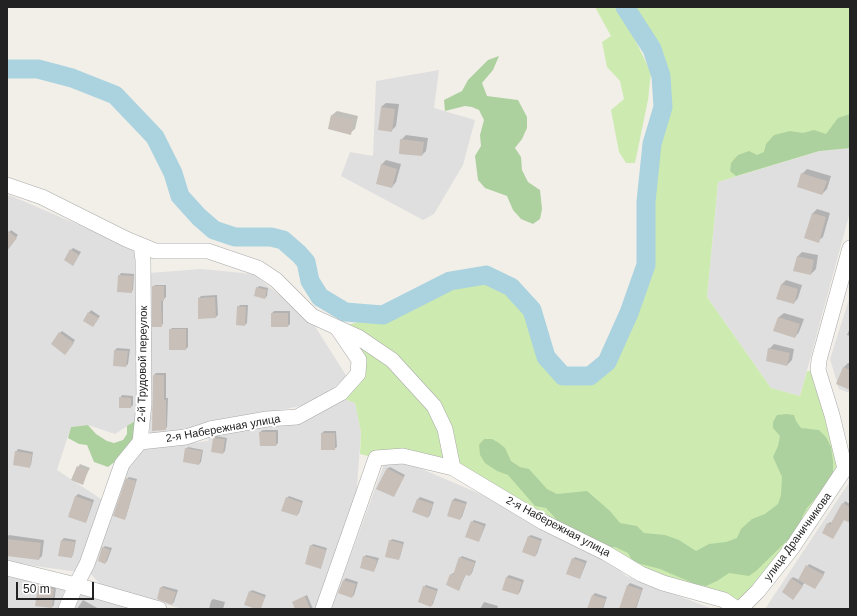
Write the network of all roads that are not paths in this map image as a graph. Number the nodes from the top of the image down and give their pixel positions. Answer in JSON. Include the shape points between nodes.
{"nodes":[{"id":1,"x":7,"y":185,"type":"edge"},
{"id":2,"x":141,"y":245,"type":"junction"},
{"id":3,"x":850,"y":248,"type":"edge"},
{"id":4,"x":337,"y":328,"type":"junction"},
{"id":5,"x":140,"y":442,"type":"junction"},
{"id":6,"x":847,"y":465,"type":"edge"},
{"id":7,"x":453,"y":468,"type":"junction"},
{"id":8,"x":7,"y":568,"type":"edge"},
{"id":9,"x":76,"y":585,"type":"junction"},
{"id":10,"x":66,"y":609,"type":"edge"},
{"id":11,"x":159,"y":609,"type":"edge"},
{"id":12,"x":323,"y":609,"type":"edge"},
{"id":13,"x":739,"y":609,"type":"edge"}],
"edges":[{"from":1,"to":2,"type":"street","via":[[42,197]]},
{"from":2,"to":4,"type":"street","via":[[155,251],[208,251],[258,268],[276,280],[312,316]]},
{"from":2,"to":5,"type":"street","name":"2-й Трудовой переулок","via":[[144,404]]},
{"from":3,"to":6,"type":"street","via":[[818,370]]},
{"from":4,"to":5,"type":"street","name":"2-я Набережная улица","via":[[359,360],[358,374],[342,392],[297,417],[267,419],[218,427],[186,436]]},
{"from":4,"to":7,"type":"street","via":[[358,337],[392,360],[434,406],[445,429]]},
{"from":5,"to":9,"type":"street","via":[[122,464],[87,564]]},
{"from":6,"to":13,"type":"street","name":"улица Драничникова","via":[[792,548],[758,591]]},
{"from":7,"to":12,"type":"street","name":"2-я Набережная улица","via":[[403,456],[376,458]]},
{"from":7,"to":13,"type":"street","name":"2-я Набережная улица","via":[[543,522],[606,553],[641,574],[663,583],[724,600]]},
{"from":8,"to":9,"type":"street"},
{"from":9,"to":10,"type":"street"},
{"from":9,"to":11,"type":"street"}]}
